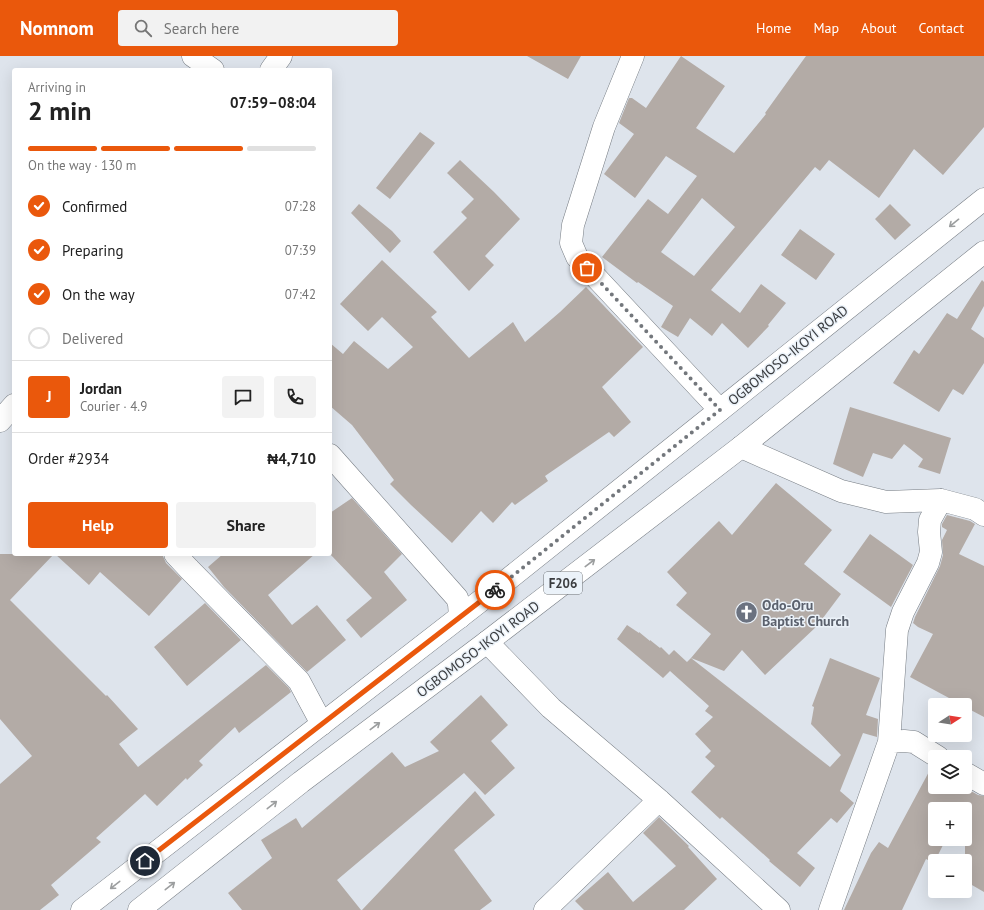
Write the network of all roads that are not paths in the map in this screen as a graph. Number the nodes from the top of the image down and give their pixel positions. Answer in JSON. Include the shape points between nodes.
{"nodes":[{"id":1,"x":193,"y":56,"type":"edge"},
{"id":2,"x":281,"y":56,"type":"edge"},
{"id":3,"x":633,"y":56,"type":"edge"},
{"id":4,"x":210,"y":68,"type":"edge"},
{"id":5,"x":272,"y":68,"type":"edge"},
{"id":6,"x":984,"y":199,"type":"edge"},
{"id":7,"x":984,"y":252,"type":"edge"},
{"id":8,"x":12,"y":407,"type":"edge"},
{"id":9,"x":720,"y":410,"type":"junction"},
{"id":10,"x":0,"y":421,"type":"edge"},
{"id":11,"x":741,"y":447,"type":"junction"},
{"id":12,"x":332,"y":456,"type":"edge"},
{"id":13,"x":941,"y":500,"type":"junction"},
{"id":14,"x":984,"y":515,"type":"edge"},
{"id":15,"x":177,"y":556,"type":"edge"},
{"id":16,"x":460,"y":617,"type":"junction"},
{"id":17,"x":487,"y":642,"type":"junction"},
{"id":18,"x":322,"y":724,"type":"junction"},
{"id":19,"x":889,"y":742,"type":"junction"},
{"id":20,"x":928,"y":751,"type":"edge"},
{"id":21,"x":972,"y":777,"type":"edge"},
{"id":22,"x":984,"y":784,"type":"edge"},
{"id":23,"x":659,"y":800,"type":"junction"},
{"id":24,"x":82,"y":910,"type":"edge"},
{"id":25,"x":139,"y":910,"type":"edge"},
{"id":26,"x":545,"y":910,"type":"edge"},
{"id":27,"x":779,"y":910,"type":"edge"},
{"id":28,"x":830,"y":910,"type":"edge"}],
"edges":[{"from":1,"to":4,"type":"street"},
{"from":2,"to":5,"type":"street"},
{"from":3,"to":9,"type":"street","via":[[604,128],[572,225],[571,243],[577,257]]},
{"from":6,"to":9,"type":"street","name":"OGBOMOSO-IKOYI ROAD","number":"F206","one_way":true},
{"from":7,"to":11,"type":"street","name":"OGBOMOSO-IKOYI ROAD","number":"F206"},
{"from":8,"to":10,"type":"street"},
{"from":9,"to":16,"type":"street","name":"OGBOMOSO-IKOYI ROAD","number":"F206"},
{"from":11,"to":13,"type":"street","via":[[841,491],[886,502]]},
{"from":17,"to":11,"type":"street","name":"OGBOMOSO-IKOYI ROAD","number":"F206","one_way":true},
{"from":12,"to":16,"type":"street","via":[[457,598]]},
{"from":13,"to":14,"type":"street","via":[[975,509]]},
{"from":13,"to":19,"type":"street","via":[[930,520],[928,563],[903,612],[897,630]]},
{"from":15,"to":18,"type":"street","via":[[299,681]]},
{"from":16,"to":18,"type":"street","name":"OGBOMOSO-IKOYI ROAD","number":"F206"},
{"from":17,"to":23,"type":"street","via":[[551,708]]},
{"from":25,"to":17,"type":"street","name":"OGBOMOSO-IKOYI ROAD","number":"F206","one_way":true,"via":[[301,782]]},
{"from":18,"to":24,"type":"street","name":"OGBOMOSO-IKOYI ROAD","number":"F206","one_way":true},
{"from":19,"to":20,"type":"street","via":[[914,742]]},
{"from":19,"to":28,"type":"street"},
{"from":21,"to":22,"type":"street"},
{"from":23,"to":26,"type":"street"},
{"from":23,"to":27,"type":"street"}]}
